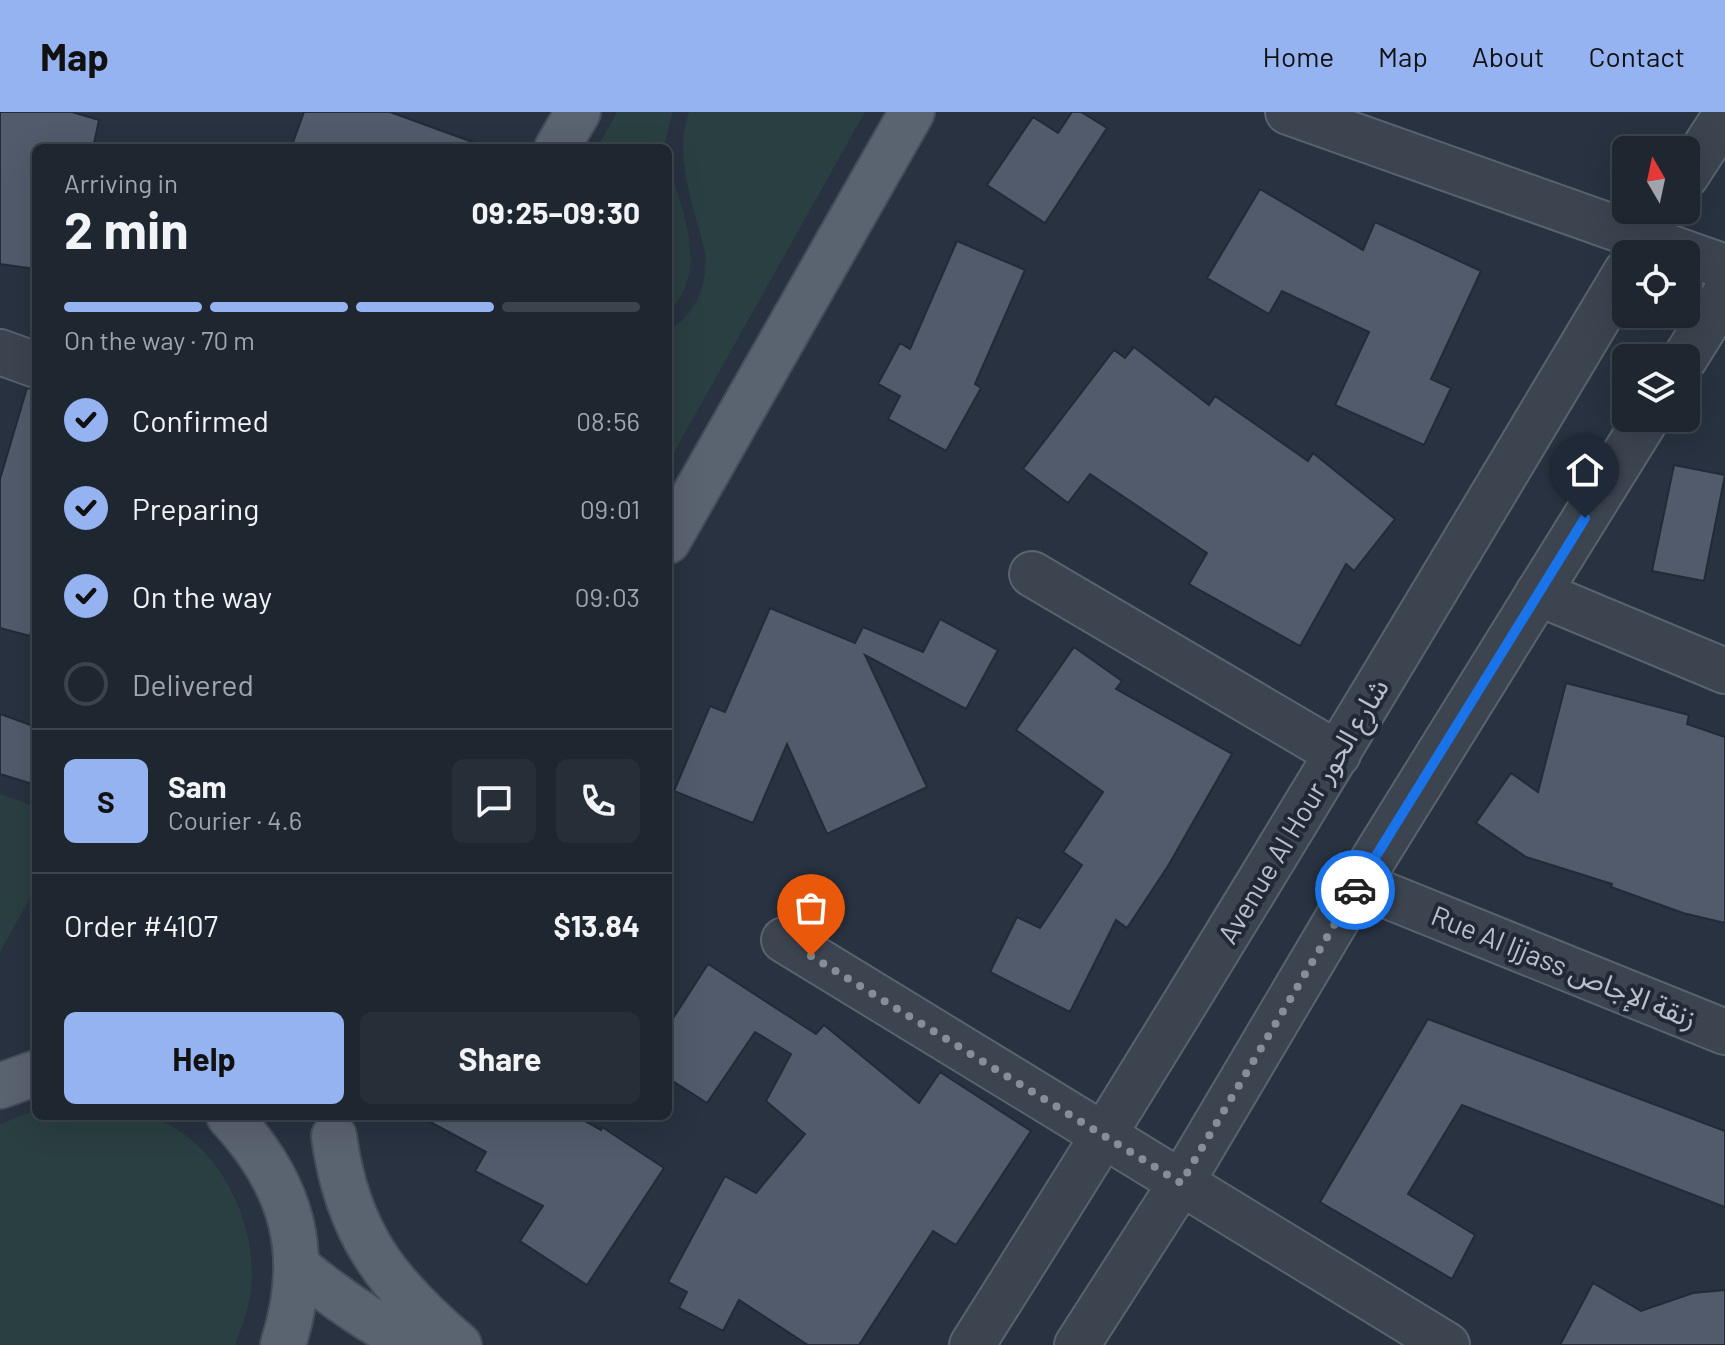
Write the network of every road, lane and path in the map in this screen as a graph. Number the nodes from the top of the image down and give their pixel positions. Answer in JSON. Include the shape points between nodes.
{"nodes":[{"id":1,"x":578,"y":112,"type":"edge"},
{"id":2,"x":912,"y":112,"type":"edge"},
{"id":3,"x":1288,"y":112,"type":"edge"},
{"id":4,"x":1725,"y":116,"type":"edge"},
{"id":5,"x":559,"y":144,"type":"edge"},
{"id":6,"x":1700,"y":154,"type":"edge"},
{"id":7,"x":1632,"y":240,"type":"edge"},
{"id":8,"x":1700,"y":260,"type":"edge"},
{"id":9,"x":1725,"y":267,"type":"edge"},
{"id":10,"x":1725,"y":294,"type":"edge"},
{"id":11,"x":1612,"y":296,"type":"edge"},
{"id":12,"x":1694,"y":344,"type":"edge"},
{"id":13,"x":0,"y":352,"type":"edge"},
{"id":14,"x":32,"y":364,"type":"edge"},
{"id":15,"x":1638,"y":432,"type":"edge"},
{"id":16,"x":672,"y":534,"type":"edge"},
{"id":17,"x":1032,"y":574,"type":"dead end"},
{"id":18,"x":1538,"y":593,"type":"junction"},
{"id":19,"x":1725,"y":671,"type":"edge"},
{"id":20,"x":1338,"y":754,"type":"junction"},
{"id":21,"x":1358,"y":884,"type":"junction"},
{"id":22,"x":784,"y":940,"type":"dead end"},
{"id":23,"x":1725,"y":1032,"type":"edge"},
{"id":24,"x":233,"y":1120,"type":"edge"},
{"id":25,"x":339,"y":1126,"type":"edge"},
{"id":26,"x":1104,"y":1136,"type":"junction"},
{"id":27,"x":1181,"y":1183,"type":"junction"},
{"id":28,"x":295,"y":1247,"type":"junction"},
{"id":29,"x":283,"y":1345,"type":"edge"},
{"id":30,"x":417,"y":1345,"type":"edge"},
{"id":31,"x":459,"y":1345,"type":"edge"},
{"id":32,"x":972,"y":1345,"type":"edge"},
{"id":33,"x":1077,"y":1345,"type":"edge"},
{"id":34,"x":1447,"y":1345,"type":"edge"}],
"edges":[{"from":1,"to":5,"type":"main road"},
{"from":2,"to":16,"type":"main road"},
{"from":3,"to":7,"type":"street"},
{"from":4,"to":6,"type":"street"},
{"from":8,"to":9,"type":"street"},
{"from":10,"to":12,"type":"street"},
{"from":11,"to":20,"type":"street","name":"Avenue Al Hour شارع الحور"},
{"from":13,"to":14,"type":"street"},
{"from":15,"to":18,"type":"street"},
{"from":17,"to":20,"type":"street"},
{"from":18,"to":19,"type":"street"},
{"from":18,"to":21,"type":"street"},
{"from":20,"to":26,"type":"street","name":"Avenue Al Hour شارع الحور"},
{"from":21,"to":23,"type":"street","name":"Rue Al Ijjass زنقة الإجاص"},
{"from":21,"to":27,"type":"street"},
{"from":22,"to":26,"type":"street"},
{"from":24,"to":28,"type":"main road","via":[[279,1185]]},
{"from":25,"to":28,"type":"main road","via":[[315,1173]]},
{"from":25,"to":31,"type":"main road","via":[[345,1192],[368,1245],[401,1292]]},
{"from":26,"to":27,"type":"street"},
{"from":26,"to":32,"type":"street","name":"Avenue Al Hour شارع الحور"},
{"from":27,"to":33,"type":"street"},
{"from":27,"to":34,"type":"street"},
{"from":28,"to":29,"type":"main road","via":[[294,1311]]},
{"from":28,"to":30,"type":"main road","via":[[336,1299]]}]}
